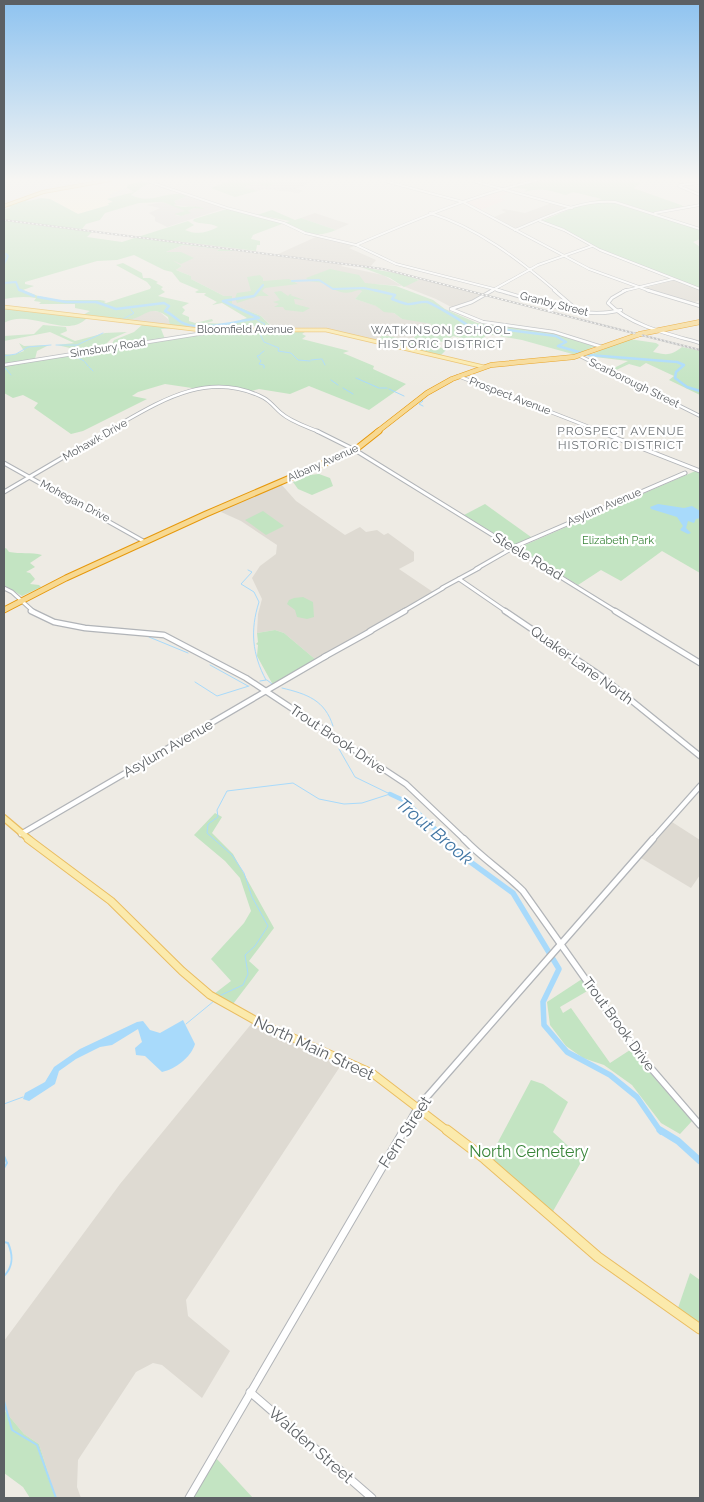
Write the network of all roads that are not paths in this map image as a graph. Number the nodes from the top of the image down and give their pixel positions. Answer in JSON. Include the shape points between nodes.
{"nodes":[{"id":1,"x":365,"y":250,"type":"edge"},
{"id":2,"x":506,"y":250,"type":"edge"},
{"id":3,"x":554,"y":250,"type":"edge"},
{"id":4,"x":579,"y":250,"type":"edge"},
{"id":5,"x":602,"y":250,"type":"edge"},
{"id":6,"x":563,"y":255,"type":"junction"},
{"id":7,"x":530,"y":269,"type":"junction"},
{"id":8,"x":674,"y":279,"type":"junction"},
{"id":9,"x":640,"y":287,"type":"junction"},
{"id":10,"x":492,"y":289,"type":"junction"},
{"id":11,"x":700,"y":289,"type":"edge"},
{"id":12,"x":700,"y":301,"type":"edge"},
{"id":13,"x":692,"y":304,"type":"junction"},
{"id":14,"x":570,"y":305,"type":"junction"},
{"id":15,"x":700,"y":306,"type":"edge"},
{"id":16,"x":4,"y":307,"type":"edge"},
{"id":17,"x":565,"y":308,"type":"junction"},
{"id":18,"x":620,"y":311,"type":"junction"},
{"id":19,"x":580,"y":312,"type":"junction"},
{"id":20,"x":700,"y":322,"type":"edge"},
{"id":21,"x":655,"y":330,"type":"junction"},
{"id":22,"x":200,"y":332,"type":"junction"},
{"id":23,"x":700,"y":343,"type":"edge"},
{"id":24,"x":602,"y":347,"type":"junction"},
{"id":25,"x":583,"y":355,"type":"junction"},
{"id":26,"x":4,"y":365,"type":"edge"},
{"id":27,"x":484,"y":366,"type":"junction"},
{"id":28,"x":458,"y":376,"type":"junction"},
{"id":29,"x":188,"y":390,"type":"joint"},
{"id":30,"x":698,"y":414,"type":"edge"},
{"id":31,"x":355,"y":450,"type":"junction"},
{"id":32,"x":4,"y":463,"type":"edge"},
{"id":33,"x":699,"y":469,"type":"edge"},
{"id":34,"x":30,"y":477,"type":"junction"},
{"id":35,"x":4,"y":492,"type":"edge"},
{"id":36,"x":145,"y":542,"type":"junction"},
{"id":37,"x":514,"y":547,"type":"junction"},
{"id":38,"x":459,"y":579,"type":"junction"},
{"id":39,"x":4,"y":589,"type":"edge"},
{"id":40,"x":20,"y":601,"type":"junction"},
{"id":41,"x":4,"y":610,"type":"edge"},
{"id":42,"x":700,"y":663,"type":"edge"},
{"id":43,"x":266,"y":691,"type":"junction"},
{"id":44,"x":700,"y":756,"type":"edge"},
{"id":45,"x":700,"y":786,"type":"edge"},
{"id":46,"x":4,"y":818,"type":"edge"},
{"id":47,"x":21,"y":834,"type":"junction"},
{"id":48,"x":561,"y":944,"type":"junction"},
{"id":49,"x":418,"y":1107,"type":"junction"},
{"id":50,"x":700,"y":1125,"type":"edge"},
{"id":51,"x":700,"y":1329,"type":"edge"},
{"id":52,"x":250,"y":1392,"type":"junction"},
{"id":53,"x":189,"y":1498,"type":"edge"},
{"id":54,"x":372,"y":1498,"type":"edge"}],
"edges":[{"from":1,"to":10,"type":"main road","name":"Granby Street","via":[[394,263]]},
{"from":2,"to":7,"type":"main road"},
{"from":3,"to":6,"type":"main road"},
{"from":4,"to":6,"type":"main road"},
{"from":5,"to":8,"type":"main road"},
{"from":6,"to":7,"type":"main road"},
{"from":6,"to":9,"type":"main road","via":[[589,269]]},
{"from":7,"to":10,"type":"main road"},
{"from":7,"to":14,"type":"main road"},
{"from":8,"to":9,"type":"main road"},
{"from":8,"to":11,"type":"main road"},
{"from":9,"to":13,"type":"main road"},
{"from":9,"to":18,"type":"main road","via":[[610,299]]},
{"from":10,"to":17,"type":"main road","name":"Granby Street"},
{"from":10,"to":24,"type":"main road","via":[[468,305],[451,310],[478,321],[554,332]]},
{"from":12,"to":13,"type":"main road"},
{"from":13,"to":15,"type":"main road"},
{"from":14,"to":17,"type":"main road"},
{"from":14,"to":19,"type":"main road"},
{"from":16,"to":22,"type":"main road","name":"Bloomfield Avenue"},
{"from":17,"to":19,"type":"main road","name":"Granby Street"},
{"from":18,"to":19,"type":"main road","name":"Granby Street"},
{"from":18,"to":21,"type":"main road"},
{"from":20,"to":21,"type":"highway","name":"Albany Avenue"},
{"from":21,"to":23,"type":"main road"},
{"from":21,"to":24,"type":"highway","name":"Albany Avenue"},
{"from":22,"to":26,"type":"main road","name":"Simsbury Road"},
{"from":22,"to":27,"type":"main road","name":"Bloomfield Avenue","via":[[327,330]]},
{"from":24,"to":25,"type":"highway","name":"Albany Avenue"},
{"from":25,"to":27,"type":"highway","name":"Albany Avenue"},
{"from":25,"to":30,"type":"main road","name":"Scarborough Street","via":[[614,374]]},
{"from":27,"to":28,"type":"highway","name":"Albany Avenue"},
{"from":28,"to":31,"type":"highway","name":"Albany Avenue","via":[[431,390]]},
{"from":28,"to":33,"type":"main road","name":"Prospect Avenue"},
{"from":29,"to":31,"type":"main road","name":"Steele Road","via":[[241,388],[276,406],[282,414]]},
{"from":29,"to":34,"type":"main road","name":"Mohawk Drive","via":[[108,431]]},
{"from":31,"to":36,"type":"highway","name":"Albany Avenue"},
{"from":31,"to":37,"type":"main road","name":"Steele Road"},
{"from":32,"to":34,"type":"main road","name":"Mohegan Drive"},
{"from":33,"to":37,"type":"main road","name":"Asylum Avenue"},
{"from":34,"to":35,"type":"main road","name":"Mohawk Drive"},
{"from":34,"to":36,"type":"main road","name":"Mohegan Drive"},
{"from":36,"to":40,"type":"highway","name":"Albany Avenue"},
{"from":37,"to":38,"type":"main road","name":"Asylum Avenue"},
{"from":37,"to":42,"type":"main road","name":"Steele Road"},
{"from":38,"to":43,"type":"main road","name":"Asylum Avenue"},
{"from":38,"to":44,"type":"main road","name":"Quaker Lane North","via":[[601,676]]},
{"from":39,"to":40,"type":"main road","name":"Trout Brook Drive"},
{"from":40,"to":41,"type":"highway","name":"Albany Avenue"},
{"from":40,"to":43,"type":"main road","name":"Trout Brook Drive","via":[[37,615],[66,625],[154,633],[174,639]]},
{"from":43,"to":47,"type":"main road","name":"Asylum Avenue"},
{"from":43,"to":48,"type":"main road","name":"Trout Brook Drive","via":[[420,796],[482,858],[520,886]]},
{"from":45,"to":48,"type":"main road","name":"Fern Street"},
{"from":46,"to":47,"type":"main road","name":"North Main Street"},
{"from":47,"to":49,"type":"main road","name":"North Main Street","via":[[98,890],[210,995],[260,1023],[362,1068]]},
{"from":48,"to":49,"type":"main road","name":"Fern Street"},
{"from":48,"to":50,"type":"main road","name":"Trout Brook Drive","via":[[637,1052]]},
{"from":49,"to":51,"type":"main road","name":"North Main Street","via":[[486,1159],[598,1257]]},
{"from":49,"to":52,"type":"main road","name":"Fern Street"},
{"from":52,"to":53,"type":"main road","name":"Fern Street"},
{"from":52,"to":54,"type":"main road","name":"Walden Street"}]}
